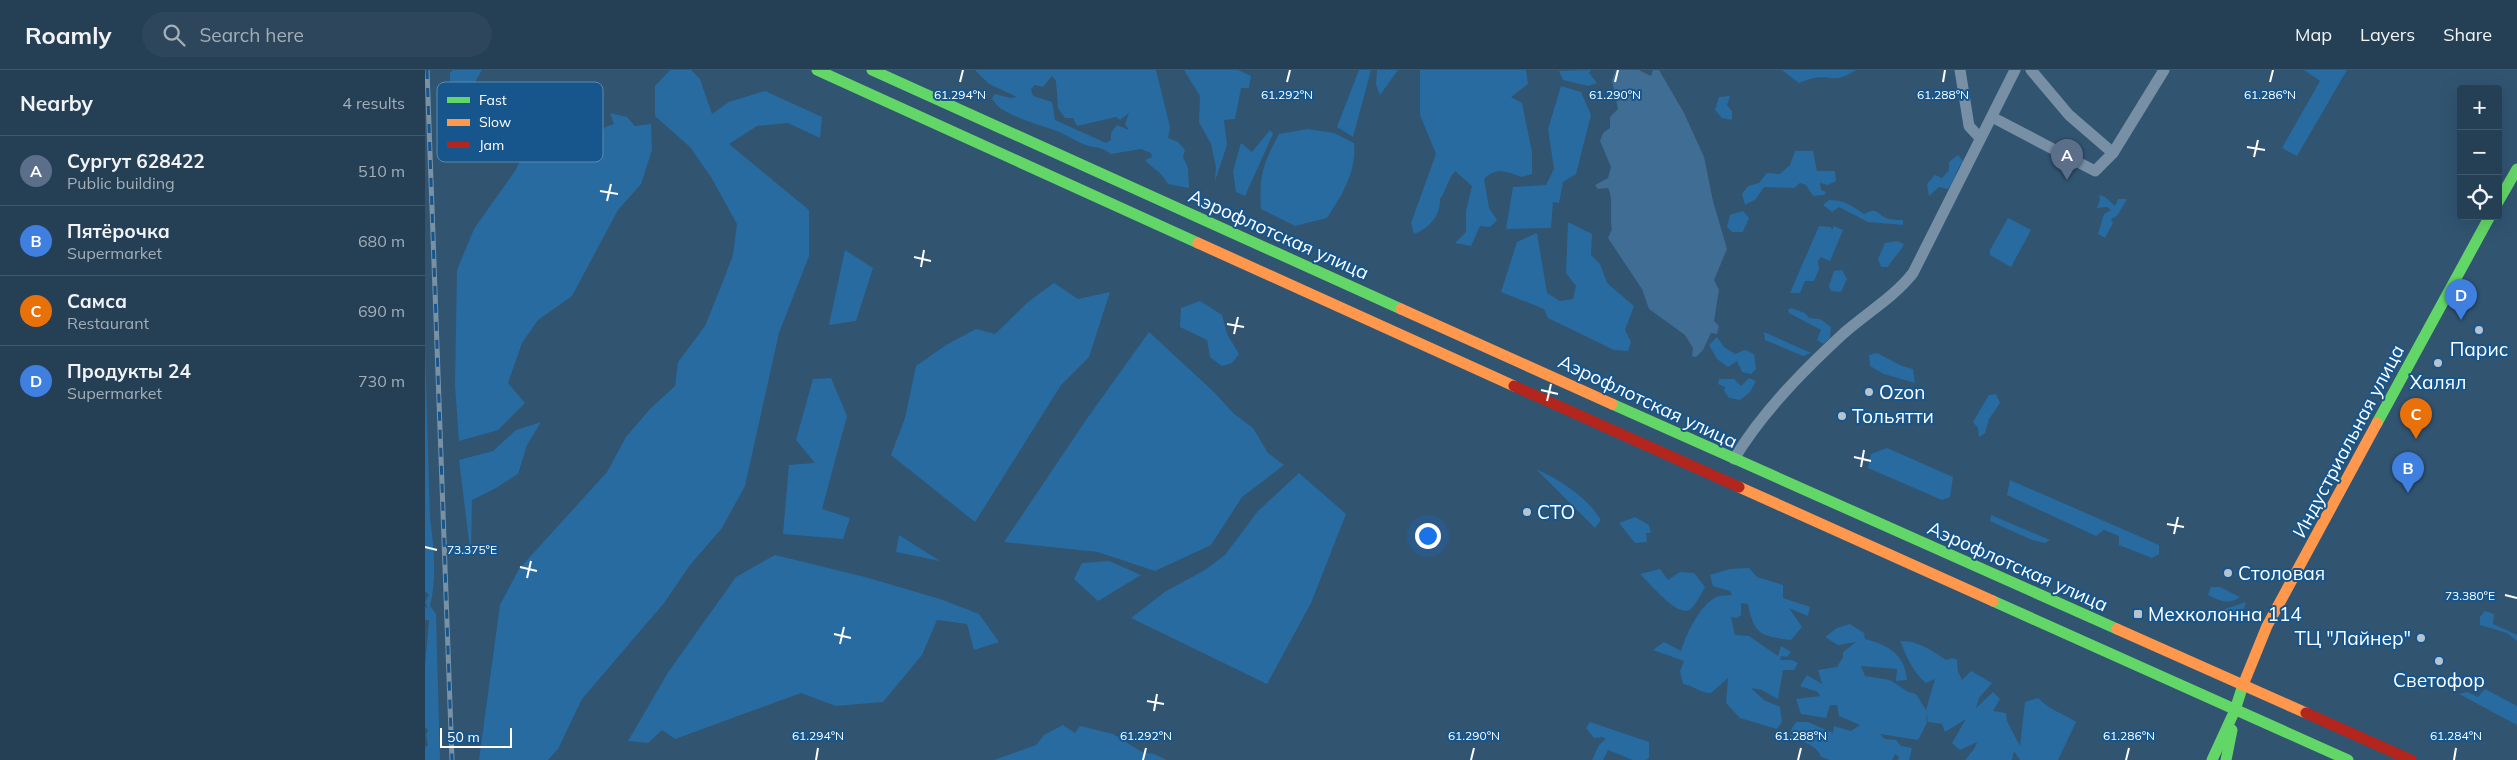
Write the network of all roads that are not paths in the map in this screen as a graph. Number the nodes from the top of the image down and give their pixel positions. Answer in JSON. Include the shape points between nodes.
{"nodes":[{"id":1,"x":817,"y":70,"type":"edge"},
{"id":2,"x":872,"y":70,"type":"edge"},
{"id":3,"x":1960,"y":70,"type":"edge"},
{"id":4,"x":2015,"y":70,"type":"edge"},
{"id":5,"x":2031,"y":70,"type":"edge"},
{"id":6,"x":2164,"y":70,"type":"edge"},
{"id":7,"x":1992,"y":117,"type":"junction"},
{"id":8,"x":1980,"y":138,"type":"junction"},
{"id":9,"x":2113,"y":152,"type":"junction"},
{"id":10,"x":2517,"y":169,"type":"edge"},
{"id":11,"x":2502,"y":195,"type":"edge"},
{"id":12,"x":2488,"y":220,"type":"edge"},
{"id":13,"x":1733,"y":459,"type":"junction"},
{"id":14,"x":2243,"y":685,"type":"junction"},
{"id":15,"x":2235,"y":710,"type":"junction"},
{"id":16,"x":2213,"y":760,"type":"edge"},
{"id":17,"x":2226,"y":760,"type":"edge"},
{"id":18,"x":2348,"y":760,"type":"edge"},
{"id":19,"x":2411,"y":760,"type":"edge"}],
"edges":[{"from":1,"to":15,"type":"main road"},
{"from":2,"to":13,"type":"main road","name":"Аэрофлотская улица"},
{"from":3,"to":8,"type":"street","via":[[1969,126]]},
{"from":4,"to":7,"type":"street"},
{"from":5,"to":9,"type":"street","via":[[2069,115]]},
{"from":6,"to":9,"type":"street"},
{"from":7,"to":8,"type":"street"},
{"from":7,"to":9,"type":"street","via":[[2095,171]]},
{"from":8,"to":13,"type":"street","via":[[1913,273],[1900,289],[1846,331],[1807,368],[1750,432]]},
{"from":10,"to":11,"type":"main road"},
{"from":12,"to":14,"type":"main road","name":"Индустриальная улица","via":[[2267,626]]},
{"from":13,"to":14,"type":"main road","name":"Аэрофлотская улица"},
{"from":14,"to":15,"type":"main road","name":"Индустриальная улица"},
{"from":14,"to":19,"type":"main road","name":"Аэрофлотская улица"},
{"from":15,"to":16,"type":"main road"},
{"from":15,"to":17,"type":"main road"},
{"from":15,"to":18,"type":"main road"}]}
